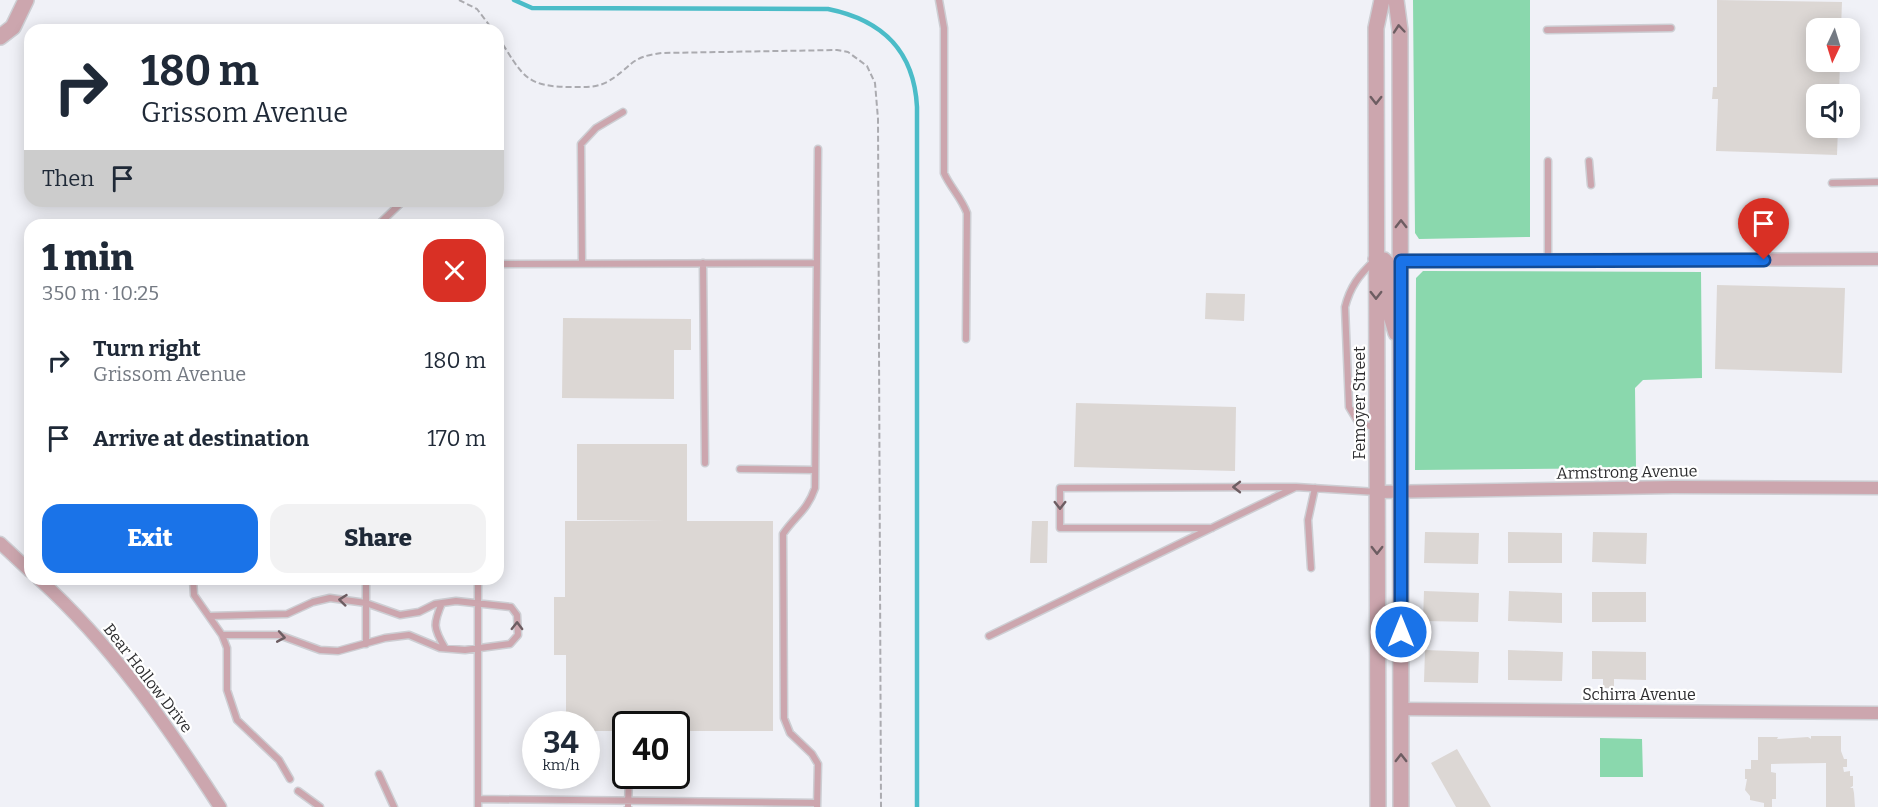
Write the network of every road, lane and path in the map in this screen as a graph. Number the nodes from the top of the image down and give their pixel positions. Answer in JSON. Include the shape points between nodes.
{"nodes":[{"id":1,"x":26,"y":0,"type":"edge"},
{"id":2,"x":459,"y":0,"type":"edge"},
{"id":3,"x":939,"y":0,"type":"edge"},
{"id":4,"x":1383,"y":0,"type":"edge"},
{"id":5,"x":1396,"y":0,"type":"edge"},
{"id":6,"x":488,"y":24,"type":"edge"},
{"id":7,"x":1671,"y":28,"type":"dead end"},
{"id":8,"x":1547,"y":30,"type":"dead end"},
{"id":9,"x":0,"y":37,"type":"edge"},
{"id":10,"x":623,"y":112,"type":"dead end"},
{"id":11,"x":818,"y":149,"type":"dead end"},
{"id":12,"x":1548,"y":161,"type":"dead end"},
{"id":13,"x":1589,"y":161,"type":"dead end"},
{"id":14,"x":1878,"y":182,"type":"edge"},
{"id":15,"x":1832,"y":183,"type":"dead end"},
{"id":16,"x":1591,"y":185,"type":"dead end"},
{"id":17,"x":397,"y":207,"type":"edge"},
{"id":18,"x":384,"y":219,"type":"edge"},
{"id":19,"x":1376,"y":259,"type":"junction"},
{"id":20,"x":1878,"y":259,"type":"edge"},
{"id":21,"x":1401,"y":261,"type":"junction"},
{"id":22,"x":1548,"y":261,"type":"junction"},
{"id":23,"x":703,"y":263,"type":"junction"},
{"id":24,"x":815,"y":263,"type":"junction"},
{"id":25,"x":504,"y":264,"type":"edge"},
{"id":26,"x":582,"y":264,"type":"junction"},
{"id":27,"x":966,"y":339,"type":"dead end"},
{"id":28,"x":1401,"y":347,"type":"junction"},
{"id":29,"x":1377,"y":429,"type":"junction"},
{"id":30,"x":705,"y":463,"type":"dead end"},
{"id":31,"x":740,"y":469,"type":"dead end"},
{"id":32,"x":815,"y":470,"type":"junction"},
{"id":33,"x":1296,"y":487,"type":"junction"},
{"id":34,"x":1315,"y":488,"type":"junction"},
{"id":35,"x":1878,"y":488,"type":"edge"},
{"id":36,"x":1377,"y":492,"type":"junction"},
{"id":37,"x":1400,"y":492,"type":"junction"},
{"id":38,"x":1212,"y":528,"type":"junction"},
{"id":39,"x":0,"y":543,"type":"edge"},
{"id":40,"x":24,"y":565,"type":"edge"},
{"id":41,"x":1311,"y":568,"type":"dead end"},
{"id":42,"x":45,"y":585,"type":"edge"},
{"id":43,"x":193,"y":585,"type":"edge"},
{"id":44,"x":366,"y":585,"type":"edge"},
{"id":45,"x":477,"y":585,"type":"edge"},
{"id":46,"x":478,"y":602,"type":"junction"},
{"id":47,"x":366,"y":603,"type":"junction"},
{"id":48,"x":442,"y":603,"type":"junction"},
{"id":49,"x":210,"y":616,"type":"junction"},
{"id":50,"x":222,"y":635,"type":"junction"},
{"id":51,"x":989,"y":636,"type":"dead end"},
{"id":52,"x":366,"y":644,"type":"junction"},
{"id":53,"x":445,"y":648,"type":"junction"},
{"id":54,"x":477,"y":649,"type":"junction"},
{"id":55,"x":1401,"y":709,"type":"junction"},
{"id":56,"x":1878,"y":713,"type":"edge"},
{"id":57,"x":380,"y":774,"type":"dead end"},
{"id":58,"x":290,"y":779,"type":"dead end"},
{"id":59,"x":298,"y":791,"type":"dead end"},
{"id":60,"x":478,"y":799,"type":"junction"},
{"id":61,"x":628,"y":803,"type":"edge"},
{"id":62,"x":817,"y":805,"type":"edge"},
{"id":63,"x":219,"y":807,"type":"edge"},
{"id":64,"x":321,"y":807,"type":"edge"},
{"id":65,"x":394,"y":807,"type":"edge"},
{"id":66,"x":478,"y":807,"type":"edge"},
{"id":67,"x":1378,"y":807,"type":"edge"},
{"id":68,"x":1401,"y":807,"type":"edge"}],
"edges":[{"from":1,"to":9,"type":"street","via":[[13,27]]},
{"from":2,"to":6,"type":"path","via":[[477,9]]},
{"from":3,"to":27,"type":"lane","via":[[944,28],[944,173],[967,213]]},
{"from":4,"to":19,"type":"street","name":"Femoyer Street","one_way":true,"via":[[1376,28]]},
{"from":21,"to":5,"type":"street","one_way":true,"via":[[1400,30]]},
{"from":7,"to":8,"type":"lane"},
{"from":10,"to":26,"type":"lane","via":[[596,128],[581,144]]},
{"from":11,"to":24,"type":"lane"},
{"from":12,"to":22,"type":"lane"},
{"from":13,"to":16,"type":"lane"},
{"from":14,"to":15,"type":"lane"},
{"from":17,"to":18,"type":"lane"},
{"from":19,"to":28,"type":"street","via":[[1389,264],[1389,309]]},
{"from":19,"to":29,"type":"street","name":"Femoyer Street","one_way":true},
{"from":19,"to":29,"type":"lane","via":[[1359,275],[1345,308],[1349,407],[1358,422]]},
{"from":20,"to":22,"type":"street"},
{"from":21,"to":22,"type":"street"},
{"from":21,"to":28,"type":"street"},
{"from":23,"to":24,"type":"lane"},
{"from":23,"to":26,"type":"lane"},
{"from":23,"to":30,"type":"lane"},
{"from":24,"to":32,"type":"lane"},
{"from":25,"to":26,"type":"lane"},
{"from":28,"to":37,"type":"street"},
{"from":29,"to":36,"type":"street","name":"Femoyer Street"},
{"from":31,"to":32,"type":"lane"},
{"from":32,"to":62,"type":"lane","via":[[809,507],[795,517],[783,534],[784,718],[790,733],[818,764]]},
{"from":33,"to":34,"type":"lane"},
{"from":33,"to":38,"type":"lane"},
{"from":33,"to":38,"type":"lane","one_way":true,"via":[[1060,488],[1060,528]]},
{"from":34,"to":36,"type":"lane"},
{"from":34,"to":41,"type":"lane","via":[[1308,520]]},
{"from":35,"to":37,"type":"street","name":"Armstrong Avenue"},
{"from":36,"to":37,"type":"street","name":"Armstrong Avenue"},
{"from":36,"to":67,"type":"street","name":"Femoyer Street","one_way":true},
{"from":37,"to":55,"type":"street"},
{"from":38,"to":51,"type":"lane"},
{"from":39,"to":40,"type":"street"},
{"from":42,"to":63,"type":"street","name":"Bear Hollow Drive","via":[[131,679]]},
{"from":43,"to":49,"type":"lane","via":[[194,595]]},
{"from":44,"to":47,"type":"lane"},
{"from":45,"to":46,"type":"lane"},
{"from":46,"to":48,"type":"lane"},
{"from":46,"to":54,"type":"lane"},
{"from":54,"to":46,"type":"lane","one_way":true,"via":[[510,644],[518,635],[517,615],[511,607]]},
{"from":47,"to":48,"type":"lane","via":[[400,615]]},
{"from":47,"to":49,"type":"lane","one_way":true,"via":[[330,598],[288,614]]},
{"from":47,"to":52,"type":"lane"},
{"from":48,"to":53,"type":"lane","via":[[435,630]]},
{"from":49,"to":50,"type":"lane"},
{"from":50,"to":52,"type":"lane","one_way":true,"via":[[279,635],[320,650],[338,651]]},
{"from":50,"to":58,"type":"lane","via":[[227,648],[227,690],[237,720],[279,760]]},
{"from":52,"to":53,"type":"lane","via":[[409,635]]},
{"from":53,"to":54,"type":"lane"},
{"from":54,"to":60,"type":"lane"},
{"from":55,"to":56,"type":"street","name":"Schirra Avenue"},
{"from":68,"to":55,"type":"street","one_way":true},
{"from":57,"to":65,"type":"lane"},
{"from":59,"to":64,"type":"lane"},
{"from":60,"to":61,"type":"lane"},
{"from":60,"to":66,"type":"lane"},
{"from":61,"to":62,"type":"lane"}]}
